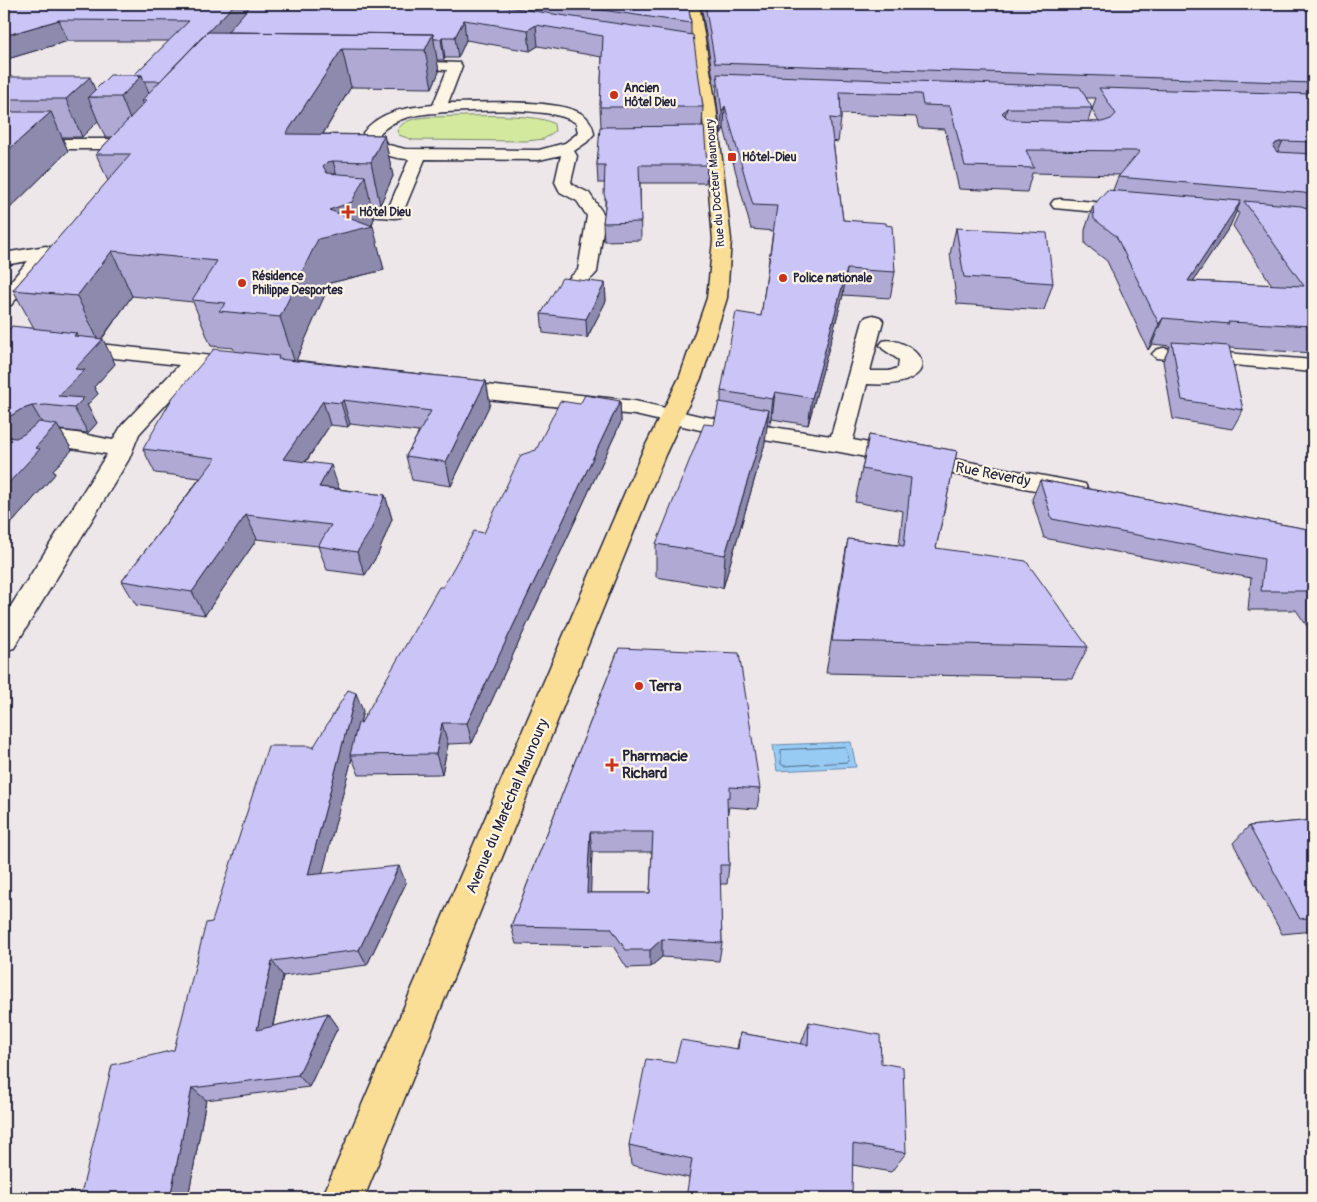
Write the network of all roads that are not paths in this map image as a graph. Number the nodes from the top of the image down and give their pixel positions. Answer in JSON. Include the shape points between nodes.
{"nodes":[{"id":1,"x":693,"y":4,"type":"edge"},
{"id":2,"x":386,"y":65,"type":"edge"},
{"id":3,"x":439,"y":108,"type":"junction"},
{"id":4,"x":153,"y":130,"type":"edge"},
{"id":5,"x":604,"y":131,"type":"edge"},
{"id":6,"x":584,"y":132,"type":"junction"},
{"id":7,"x":4,"y":144,"type":"edge"},
{"id":8,"x":141,"y":144,"type":"junction"},
{"id":9,"x":565,"y":149,"type":"junction"},
{"id":10,"x":419,"y":155,"type":"junction"},
{"id":11,"x":128,"y":159,"type":"edge"},
{"id":12,"x":1060,"y":204,"type":"dead end"},
{"id":13,"x":344,"y":210,"type":"edge"},
{"id":14,"x":1147,"y":211,"type":"edge"},
{"id":15,"x":59,"y":238,"type":"edge"},
{"id":16,"x":46,"y":252,"type":"junction"},
{"id":17,"x":4,"y":259,"type":"edge"},
{"id":18,"x":578,"y":279,"type":"edge"},
{"id":19,"x":4,"y":301,"type":"edge"},
{"id":20,"x":873,"y":320,"type":"dead end"},
{"id":21,"x":4,"y":340,"type":"edge"},
{"id":22,"x":890,"y":344,"type":"dead end"},
{"id":23,"x":1163,"y":354,"type":"dead end"},
{"id":24,"x":195,"y":360,"type":"junction"},
{"id":25,"x":1313,"y":366,"type":"edge"},
{"id":26,"x":263,"y":368,"type":"edge"},
{"id":27,"x":859,"y":377,"type":"junction"},
{"id":28,"x":428,"y":386,"type":"edge"},
{"id":29,"x":673,"y":416,"type":"junction"},
{"id":30,"x":840,"y":445,"type":"junction"},
{"id":31,"x":122,"y":448,"type":"junction"},
{"id":32,"x":28,"y":456,"type":"edge"},
{"id":33,"x":1100,"y":495,"type":"edge"},
{"id":34,"x":4,"y":640,"type":"edge"},
{"id":35,"x":343,"y":1198,"type":"edge"}],
"edges":[{"from":1,"to":29,"type":"main road","name":"Rue du Docteur Maunoury","via":[[695,50],[712,90],[703,130],[722,240],[717,298],[692,376]]},
{"from":2,"to":3,"type":"street","via":[[455,66]]},
{"from":3,"to":6,"type":"street","via":[[548,109],[579,118]]},
{"from":3,"to":10,"type":"street","via":[[399,114],[380,122],[371,133],[372,139],[383,148]]},
{"from":4,"to":8,"type":"street"},
{"from":5,"to":6,"type":"street"},
{"from":6,"to":9,"type":"street","via":[[575,144]]},
{"from":7,"to":8,"type":"street"},
{"from":8,"to":11,"type":"street"},
{"from":9,"to":10,"type":"street","via":[[539,154]]},
{"from":9,"to":18,"type":"street","via":[[569,156],[563,182],[566,188],[583,197],[596,216],[587,272]]},
{"from":10,"to":13,"type":"street","via":[[395,213]]},
{"from":12,"to":14,"type":"street"},
{"from":15,"to":16,"type":"street"},
{"from":16,"to":17,"type":"street"},
{"from":16,"to":19,"type":"street"},
{"from":20,"to":27,"type":"street"},
{"from":21,"to":24,"type":"street"},
{"from":22,"to":27,"type":"street","via":[[910,358],[907,372],[881,379]]},
{"from":23,"to":25,"type":"street"},
{"from":24,"to":26,"type":"street"},
{"from":24,"to":31,"type":"street","via":[[130,430]]},
{"from":27,"to":30,"type":"street"},
{"from":28,"to":29,"type":"street","name":"Rue Reverdy","via":[[635,408]]},
{"from":29,"to":30,"type":"street","name":"Rue Reverdy"},
{"from":29,"to":35,"type":"main road","name":"Avenue du Maréchal Maunoury","via":[[653,455]]},
{"from":30,"to":33,"type":"street","name":"Rue Reverdy"},
{"from":31,"to":32,"type":"street","via":[[52,438],[42,441]]},
{"from":31,"to":34,"type":"street"}]}
